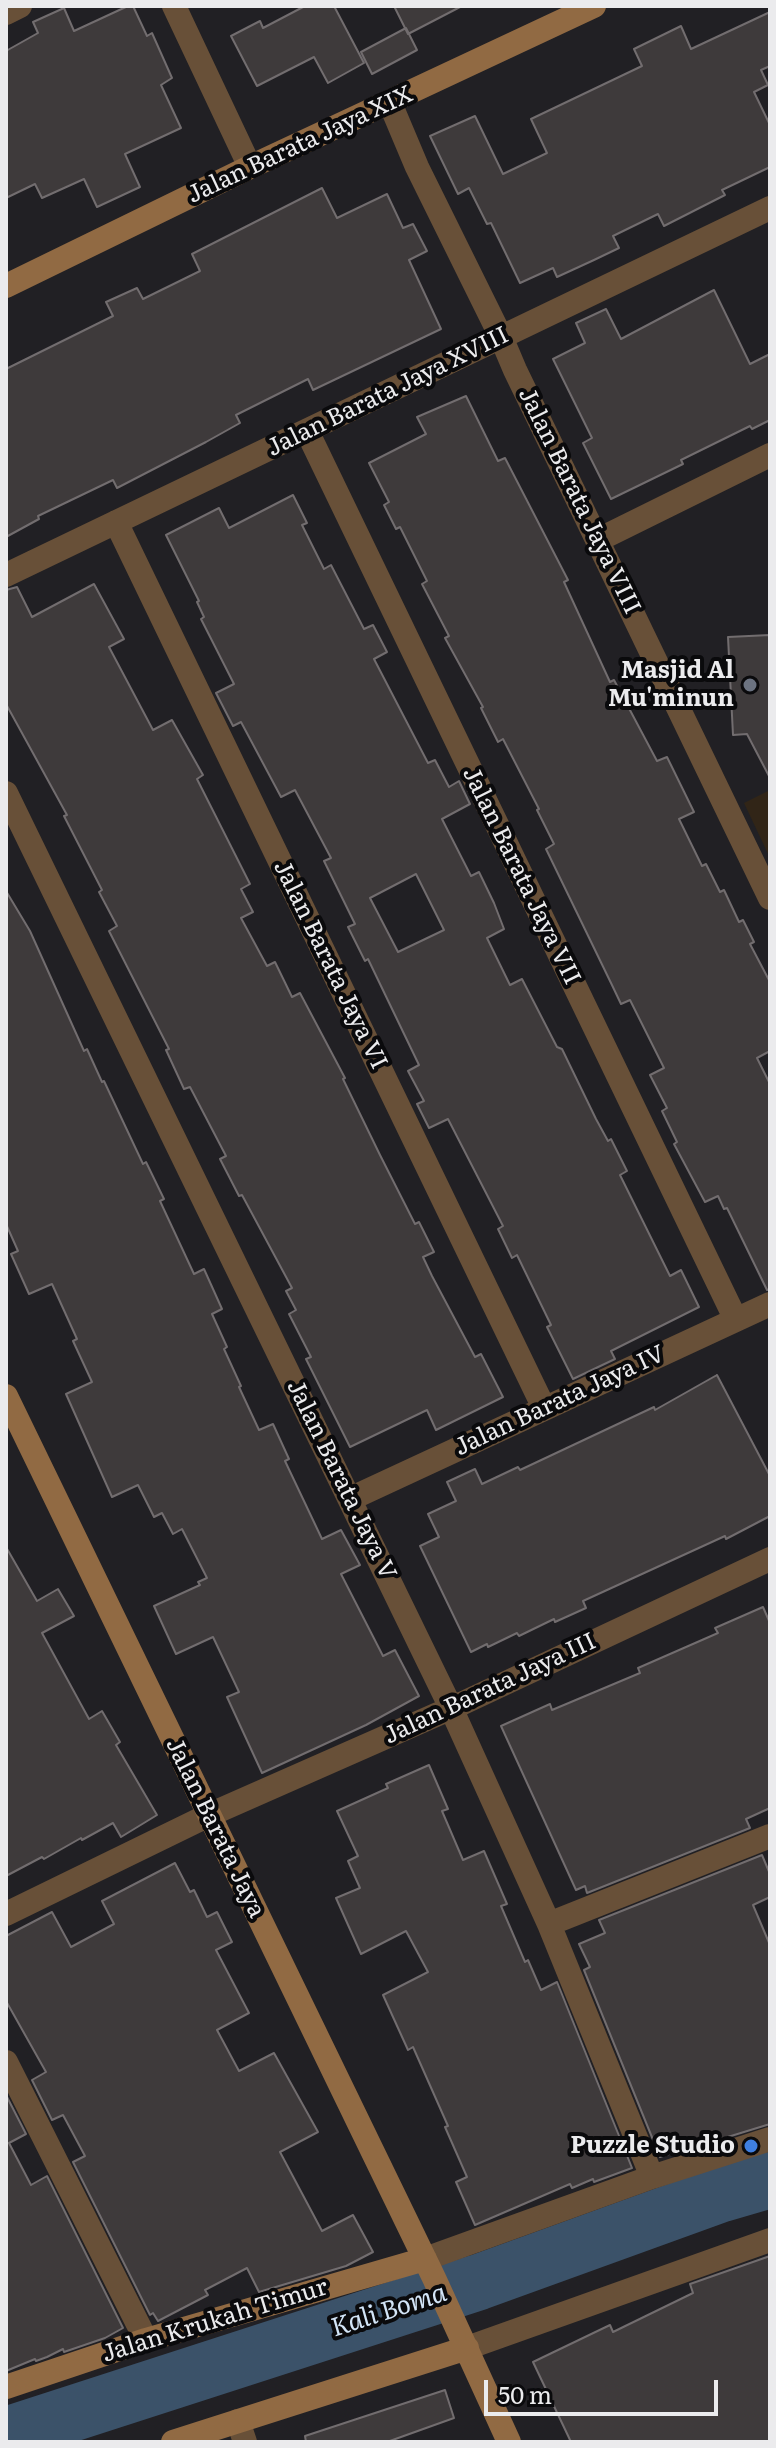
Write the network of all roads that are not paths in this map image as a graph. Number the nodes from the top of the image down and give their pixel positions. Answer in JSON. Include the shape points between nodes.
{"nodes":[{"id":1,"x":20,"y":6,"type":"edge"},
{"id":2,"x":174,"y":6,"type":"edge"},
{"id":3,"x":594,"y":6,"type":"edge"},
{"id":4,"x":6,"y":13,"type":"edge"},
{"id":5,"x":390,"y":103,"type":"junction"},
{"id":6,"x":250,"y":167,"type":"junction"},
{"id":7,"x":770,"y":208,"type":"edge"},
{"id":8,"x":6,"y":286,"type":"edge"},
{"id":9,"x":501,"y":337,"type":"junction"},
{"id":10,"x":307,"y":431,"type":"junction"},
{"id":11,"x":770,"y":455,"type":"edge"},
{"id":12,"x":116,"y":522,"type":"junction"},
{"id":13,"x":598,"y":540,"type":"junction"},
{"id":14,"x":6,"y":575,"type":"edge"},
{"id":15,"x":6,"y":793,"type":"edge"},
{"id":16,"x":770,"y":898,"type":"edge"},
{"id":17,"x":770,"y":1304,"type":"edge"},
{"id":18,"x":736,"y":1320,"type":"junction"},
{"id":19,"x":6,"y":1396,"type":"edge"},
{"id":20,"x":544,"y":1408,"type":"junction"},
{"id":21,"x":350,"y":1499,"type":"junction"},
{"id":22,"x":770,"y":1559,"type":"edge"},
{"id":23,"x":451,"y":1708,"type":"junction"},
{"id":24,"x":209,"y":1815,"type":"junction"},
{"id":25,"x":770,"y":1836,"type":"edge"},
{"id":26,"x":6,"y":1914,"type":"edge"},
{"id":27,"x":549,"y":1924,"type":"junction"},
{"id":28,"x":6,"y":2062,"type":"edge"},
{"id":29,"x":770,"y":2139,"type":"edge"},
{"id":30,"x":652,"y":2177,"type":"junction"},
{"id":31,"x":770,"y":2240,"type":"edge"},
{"id":32,"x":429,"y":2268,"type":"junction"},
{"id":33,"x":146,"y":2340,"type":"junction"},
{"id":34,"x":464,"y":2342,"type":"junction"},
{"id":35,"x":6,"y":2387,"type":"edge"},
{"id":36,"x":242,"y":2431,"type":"edge"},
{"id":37,"x":173,"y":2442,"type":"edge"},
{"id":38,"x":509,"y":2442,"type":"edge"}],
"edges":[{"from":1,"to":4,"type":"street"},
{"from":2,"to":6,"type":"street"},
{"from":3,"to":5,"type":"street","name":"Jalan Barata Jaya XIX"},
{"from":5,"to":6,"type":"street","name":"Jalan Barata Jaya XIX"},
{"from":5,"to":9,"type":"street","name":"Jalan Barata Jaya VIII"},
{"from":6,"to":8,"type":"street","name":"Jalan Barata Jaya XIX"},
{"from":7,"to":9,"type":"street","name":"Jalan Barata Jaya XVIII"},
{"from":9,"to":10,"type":"street","name":"Jalan Barata Jaya XVIII"},
{"from":9,"to":13,"type":"street","name":"Jalan Barata Jaya VIII"},
{"from":10,"to":12,"type":"street","name":"Jalan Barata Jaya XVIII"},
{"from":10,"to":18,"type":"street","name":"Jalan Barata Jaya VII"},
{"from":11,"to":13,"type":"street"},
{"from":12,"to":14,"type":"street","name":"Jalan Barata Jaya XVIII"},
{"from":12,"to":20,"type":"street","name":"Jalan Barata Jaya VI"},
{"from":13,"to":16,"type":"street","name":"Jalan Barata Jaya VIII"},
{"from":15,"to":21,"type":"street","name":"Jalan Barata Jaya V"},
{"from":17,"to":18,"type":"street","name":"Jalan Barata Jaya IV"},
{"from":18,"to":20,"type":"street","name":"Jalan Barata Jaya IV"},
{"from":19,"to":24,"type":"street","name":"Jalan Barata Jaya"},
{"from":20,"to":21,"type":"street","name":"Jalan Barata Jaya IV"},
{"from":21,"to":23,"type":"street","name":"Jalan Barata Jaya V"},
{"from":22,"to":23,"type":"street","name":"Jalan Barata Jaya III"},
{"from":23,"to":24,"type":"street","name":"Jalan Barata Jaya III"},
{"from":23,"to":27,"type":"street","name":"Jalan Barata Jaya V"},
{"from":24,"to":26,"type":"street","name":"Jalan Barata Jaya III"},
{"from":24,"to":32,"type":"street","name":"Jalan Barata Jaya"},
{"from":25,"to":27,"type":"street"},
{"from":27,"to":30,"type":"street","name":"Jalan Barata Jaya V"},
{"from":28,"to":33,"type":"street"},
{"from":29,"to":30,"type":"street"},
{"from":30,"to":32,"type":"street"},
{"from":31,"to":34,"type":"street"},
{"from":32,"to":33,"type":"street","name":"Jalan Krukah Timur"},
{"from":32,"to":34,"type":"street","name":"Jalan Barata Jaya"},
{"from":33,"to":35,"type":"street","name":"Jalan Krukah Timur"},
{"from":34,"to":36,"type":"street"},
{"from":34,"to":38,"type":"street","name":"Jalan Barata Jaya"},
{"from":36,"to":37,"type":"street"}]}
